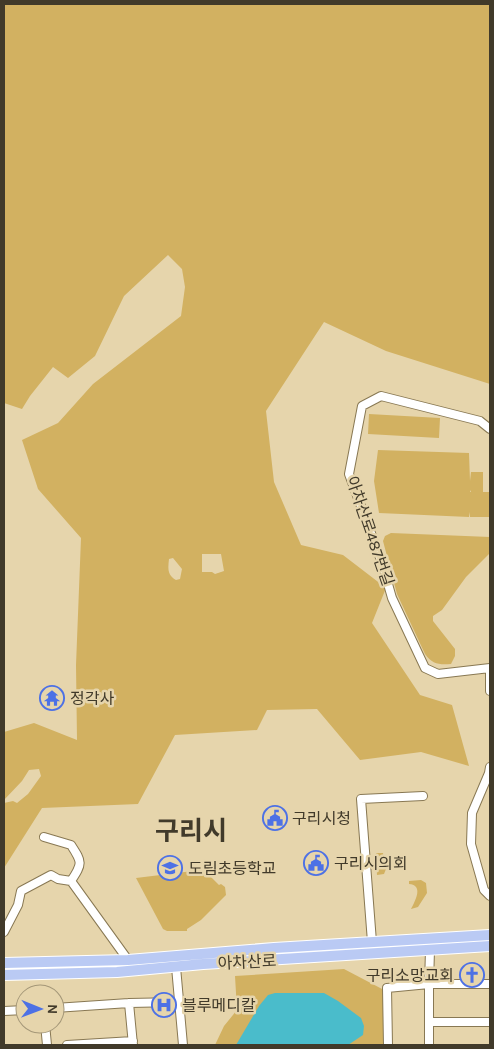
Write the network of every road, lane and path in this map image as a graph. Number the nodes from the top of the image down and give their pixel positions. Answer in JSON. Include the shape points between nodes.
{"nodes":[{"id":1,"x":490,"y":429,"type":"edge"},
{"id":2,"x":490,"y":691,"type":"edge"},
{"id":3,"x":490,"y":767,"type":"edge"},
{"id":4,"x":422,"y":796,"type":"dead end"},
{"id":5,"x":44,"y":837,"type":"dead end"},
{"id":6,"x":71,"y":880,"type":"junction"},
{"id":7,"x":490,"y":896,"type":"edge"},
{"id":8,"x":4,"y":932,"type":"edge"},
{"id":9,"x":490,"y":936,"type":"edge"},
{"id":10,"x":372,"y":942,"type":"junction"},
{"id":11,"x":490,"y":946,"type":"edge"},
{"id":12,"x":430,"y":950,"type":"junction"},
{"id":13,"x":128,"y":960,"type":"junction"},
{"id":14,"x":4,"y":963,"type":"edge"},
{"id":15,"x":176,"y":966,"type":"junction"},
{"id":16,"x":4,"y":975,"type":"edge"},
{"id":17,"x":429,"y":984,"type":"junction"},
{"id":18,"x":490,"y":984,"type":"edge"},
{"id":19,"x":179,"y":1002,"type":"junction"},
{"id":20,"x":129,"y":1003,"type":"junction"},
{"id":21,"x":65,"y":1007,"type":"edge"},
{"id":22,"x":429,"y":1022,"type":"junction"},
{"id":23,"x":490,"y":1022,"type":"edge"},
{"id":24,"x":133,"y":1043,"type":"edge"},
{"id":25,"x":67,"y":1045,"type":"edge"},
{"id":26,"x":183,"y":1045,"type":"edge"},
{"id":27,"x":388,"y":1045,"type":"edge"},
{"id":28,"x":429,"y":1045,"type":"edge"}],
"edges":[{"from":1,"to":2,"type":"street","name":"아차산로487번길","via":[[480,421],[381,396],[362,406],[348,474],[392,598],[425,668],[438,674],[490,668]]},
{"from":3,"to":7,"type":"street","via":[[472,813],[470,844],[484,890]]},
{"from":4,"to":10,"type":"street","via":[[361,799]]},
{"from":5,"to":6,"type":"street","via":[[71,844],[81,860],[80,868]]},
{"from":6,"to":8,"type":"street","via":[[51,875],[21,891],[18,905]]},
{"from":6,"to":13,"type":"street"},
{"from":9,"to":10,"type":"main road","name":"아차산로"},
{"from":10,"to":13,"type":"main road","name":"아차산로"},
{"from":11,"to":12,"type":"main road","name":"아차산로"},
{"from":12,"to":15,"type":"main road","name":"아차산로"},
{"from":12,"to":17,"type":"street"},
{"from":13,"to":14,"type":"main road","name":"아차산로"},
{"from":15,"to":16,"type":"main road","name":"아차산로"},
{"from":15,"to":19,"type":"street"},
{"from":17,"to":18,"type":"street"},
{"from":17,"to":22,"type":"street"},
{"from":17,"to":27,"type":"street","via":[[387,988]]},
{"from":19,"to":20,"type":"street"},
{"from":19,"to":26,"type":"street"},
{"from":20,"to":21,"type":"street"},
{"from":20,"to":24,"type":"street"},
{"from":22,"to":23,"type":"street"},
{"from":22,"to":28,"type":"street"},
{"from":24,"to":25,"type":"street"}]}
